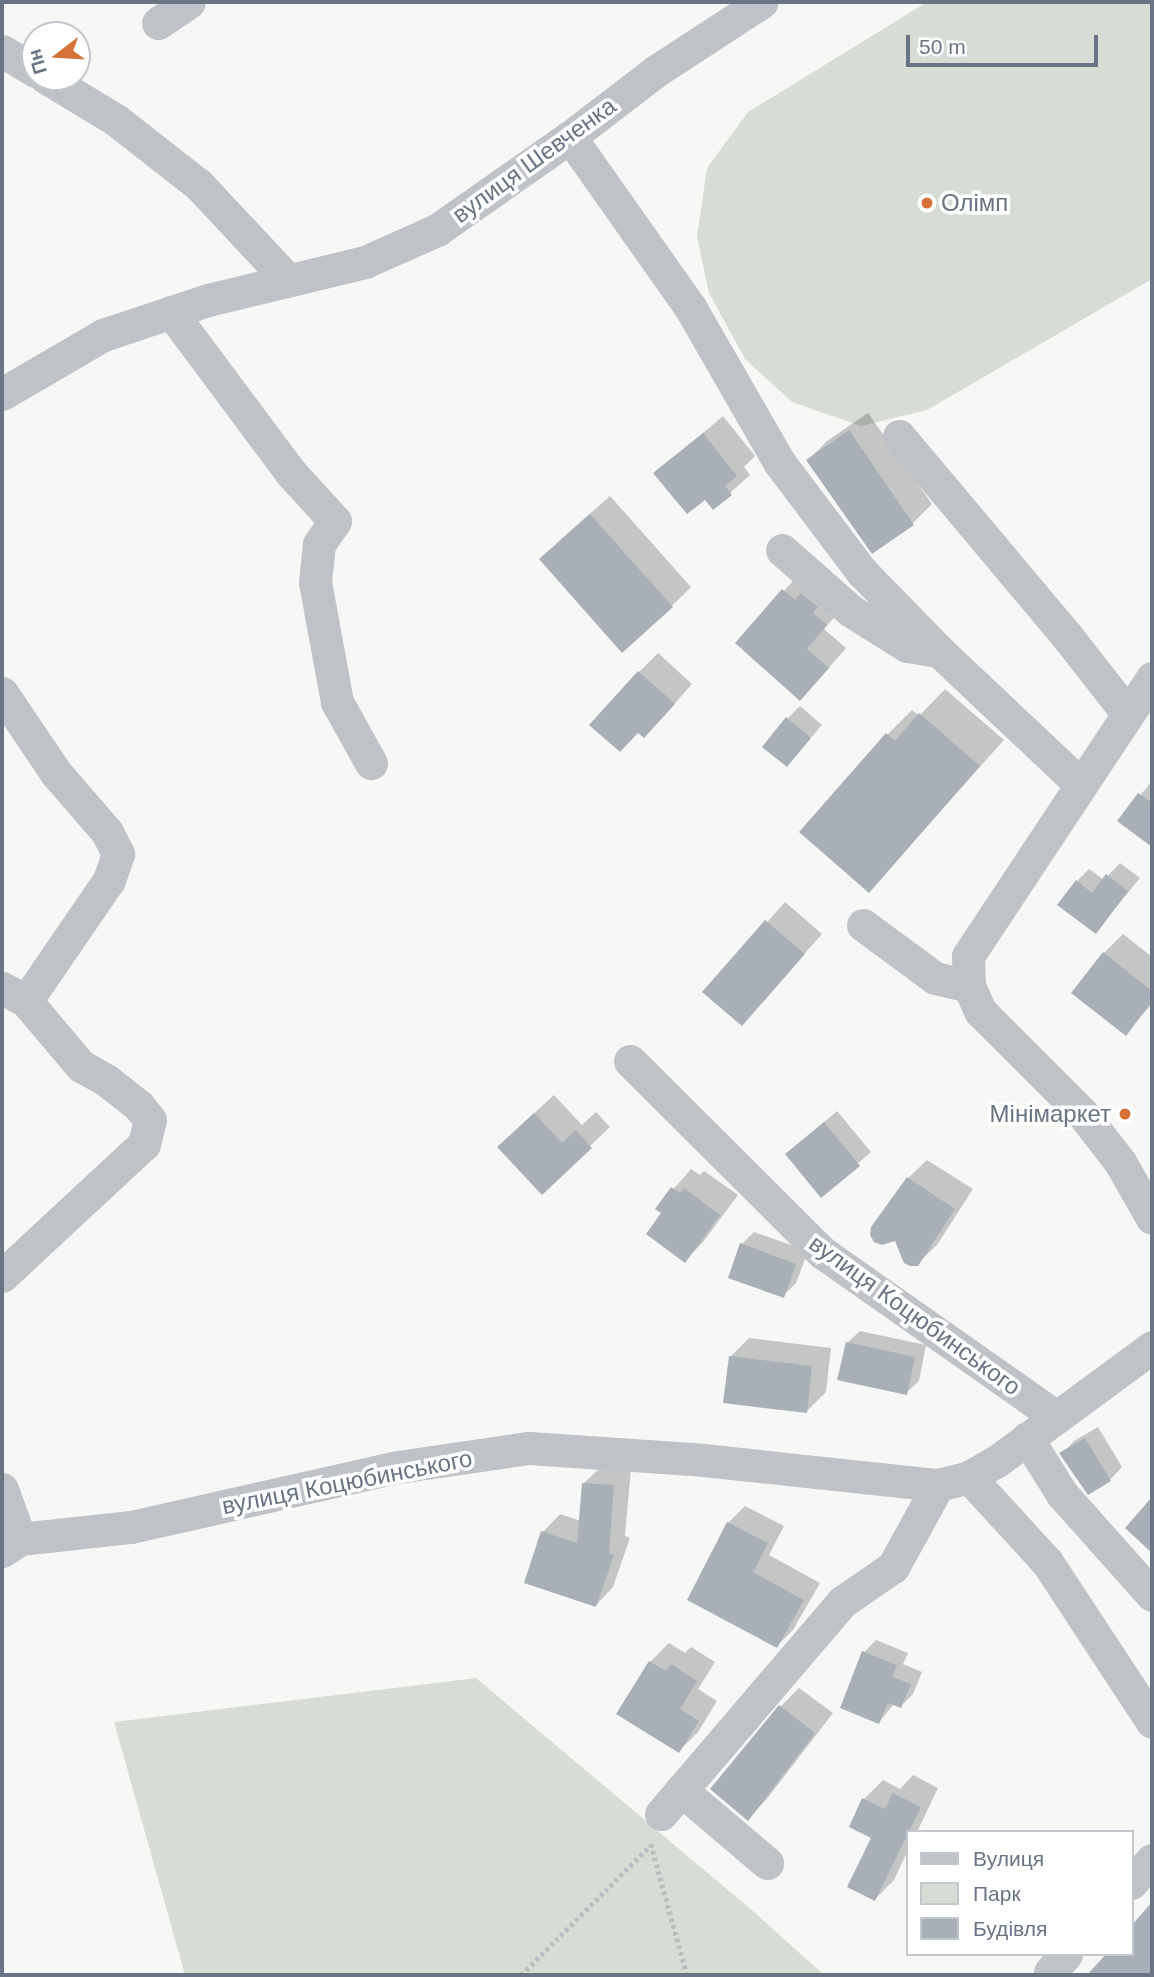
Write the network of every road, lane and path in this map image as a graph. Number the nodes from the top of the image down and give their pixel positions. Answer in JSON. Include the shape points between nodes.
{"nodes":[{"id":1,"x":189,"y":2,"type":"edge"},
{"id":2,"x":762,"y":2,"type":"edge"},
{"id":3,"x":158,"y":23,"type":"dead end"},
{"id":4,"x":2,"y":51,"type":"edge"},
{"id":5,"x":21,"y":63,"type":"edge"},
{"id":6,"x":67,"y":91,"type":"edge"},
{"id":7,"x":570,"y":137,"type":"junction"},
{"id":8,"x":288,"y":280,"type":"junction"},
{"id":9,"x":170,"y":312,"type":"junction"},
{"id":10,"x":2,"y":394,"type":"edge"},
{"id":11,"x":899,"y":436,"type":"dead end"},
{"id":12,"x":782,"y":550,"type":"dead end"},
{"id":13,"x":939,"y":651,"type":"junction"},
{"id":14,"x":1152,"y":678,"type":"edge"},
{"id":15,"x":2,"y":693,"type":"edge"},
{"id":16,"x":1128,"y":714,"type":"junction"},
{"id":17,"x":371,"y":764,"type":"dead end"},
{"id":18,"x":1081,"y":785,"type":"junction"},
{"id":19,"x":863,"y":925,"type":"dead end"},
{"id":20,"x":969,"y":986,"type":"junction"},
{"id":21,"x":14,"y":994,"type":"edge"},
{"id":22,"x":630,"y":1061,"type":"dead end"},
{"id":23,"x":1152,"y":1217,"type":"edge"},
{"id":24,"x":2,"y":1276,"type":"edge"},
{"id":25,"x":1152,"y":1347,"type":"edge"},
{"id":26,"x":1056,"y":1417,"type":"junction"},
{"id":27,"x":1027,"y":1438,"type":"junction"},
{"id":28,"x":954,"y":1481,"type":"junction"},
{"id":29,"x":2,"y":1489,"type":"edge"},
{"id":30,"x":7,"y":1547,"type":"edge"},
{"id":31,"x":1152,"y":1595,"type":"edge"},
{"id":32,"x":1152,"y":1722,"type":"edge"},
{"id":33,"x":671,"y":1802,"type":"junction"},
{"id":34,"x":651,"y":1845,"type":"junction"},
{"id":35,"x":1152,"y":1860,"type":"edge"},
{"id":36,"x":768,"y":1863,"type":"dead end"},
{"id":37,"x":1133,"y":1881,"type":"edge"},
{"id":38,"x":521,"y":1975,"type":"edge"},
{"id":39,"x":687,"y":1975,"type":"edge"}],
"edges":[{"from":1,"to":3,"type":"street"},
{"from":2,"to":7,"type":"street","name":"вулиця Шевченка","via":[[656,71]]},
{"from":4,"to":5,"type":"street"},
{"from":6,"to":8,"type":"street","via":[[116,120],[199,186]]},
{"from":7,"to":8,"type":"street","name":"вулиця Шевченка","via":[[437,230],[365,262]]},
{"from":7,"to":13,"type":"street","via":[[690,307],[779,461],[862,572]]},
{"from":8,"to":9,"type":"street","name":"вулиця Шевченка"},
{"from":9,"to":10,"type":"street","name":"вулиця Шевченка","via":[[103,335]]},
{"from":9,"to":17,"type":"street","via":[[291,473],[335,521],[319,544],[315,582],[337,702]]},
{"from":11,"to":16,"type":"street"},
{"from":12,"to":13,"type":"street","via":[[851,611],[907,646]]},
{"from":13,"to":18,"type":"street"},
{"from":14,"to":16,"type":"street"},
{"from":15,"to":21,"type":"street","via":[[56,773],[107,832],[118,854],[109,880],[47,967]]},
{"from":16,"to":18,"type":"street"},
{"from":18,"to":20,"type":"street","via":[[968,956]]},
{"from":19,"to":20,"type":"street","via":[[935,978]]},
{"from":20,"to":23,"type":"street","via":[[981,1012],[1082,1114],[1120,1162]]},
{"from":21,"to":24,"type":"street","via":[[80,1066],[106,1080],[150,1120],[144,1144]]},
{"from":22,"to":26,"type":"street","name":"вулиця Коцюбинського","via":[[823,1254]]},
{"from":25,"to":26,"type":"street"},
{"from":26,"to":27,"type":"street"},
{"from":27,"to":28,"type":"street"},
{"from":27,"to":31,"type":"street","via":[[1062,1494]]},
{"from":28,"to":30,"type":"street","name":"вулиця Коцюбинського","via":[[529,1448],[398,1467],[131,1527]]},
{"from":28,"to":32,"type":"street","via":[[1047,1562]]},
{"from":28,"to":33,"type":"street","via":[[892,1567],[842,1602]]},
{"from":29,"to":30,"type":"street","name":"вулиця Коцюбинського"},
{"from":33,"to":34,"type":"path"},
{"from":33,"to":36,"type":"street"},
{"from":34,"to":38,"type":"path"},
{"from":34,"to":39,"type":"path"},
{"from":35,"to":37,"type":"street"}]}
